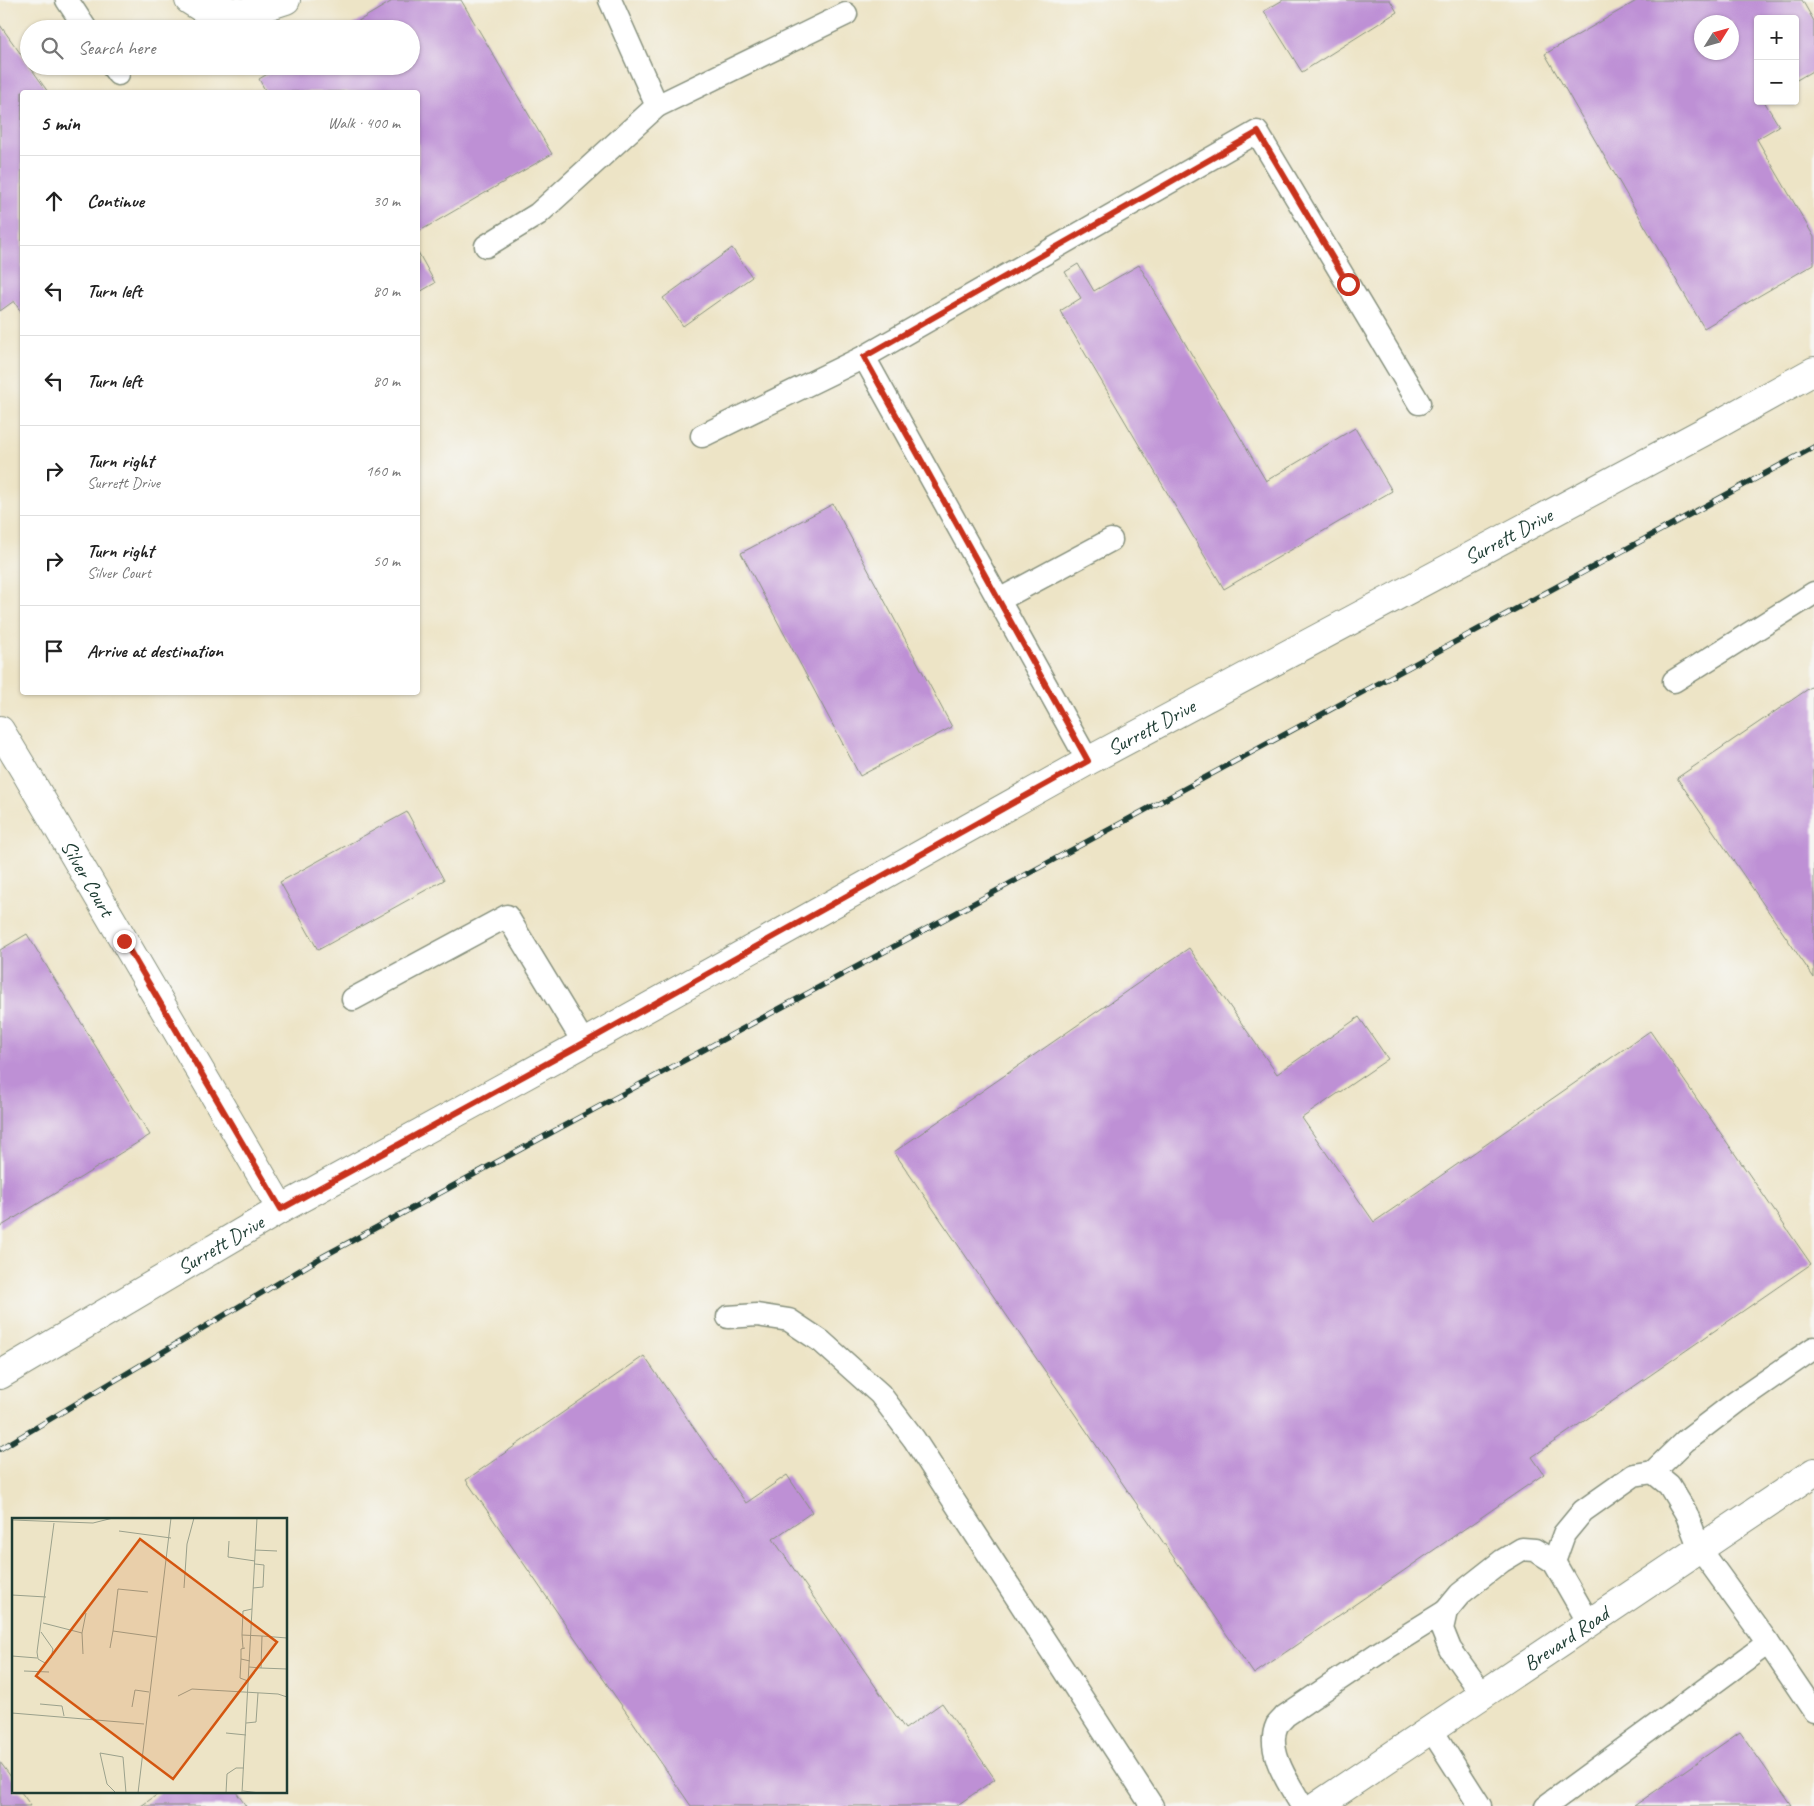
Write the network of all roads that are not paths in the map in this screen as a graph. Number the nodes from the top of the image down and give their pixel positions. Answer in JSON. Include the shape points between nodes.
{"nodes":[{"id":1,"x":67,"y":0,"type":"edge"},
{"id":2,"x":189,"y":0,"type":"edge"},
{"id":3,"x":286,"y":0,"type":"edge"},
{"id":4,"x":610,"y":0,"type":"edge"},
{"id":5,"x":846,"y":14,"type":"dead end"},
{"id":6,"x":80,"y":20,"type":"edge"},
{"id":7,"x":657,"y":106,"type":"junction"},
{"id":8,"x":486,"y":246,"type":"dead end"},
{"id":9,"x":864,"y":357,"type":"junction"},
{"id":10,"x":1814,"y":371,"type":"edge"},
{"id":11,"x":1419,"y":403,"type":"dead end"},
{"id":12,"x":702,"y":436,"type":"dead end"},
{"id":13,"x":1111,"y":540,"type":"dead end"},
{"id":14,"x":1814,"y":593,"type":"edge"},
{"id":15,"x":999,"y":600,"type":"junction"},
{"id":16,"x":1674,"y":681,"type":"dead end"},
{"id":17,"x":0,"y":730,"type":"edge"},
{"id":18,"x":1088,"y":761,"type":"junction"},
{"id":19,"x":352,"y":999,"type":"dead end"},
{"id":20,"x":584,"y":1043,"type":"junction"},
{"id":21,"x":281,"y":1209,"type":"junction"},
{"id":22,"x":728,"y":1317,"type":"dead end"},
{"id":23,"x":1814,"y":1348,"type":"edge"},
{"id":24,"x":0,"y":1375,"type":"edge"},
{"id":25,"x":1653,"y":1472,"type":"junction"},
{"id":26,"x":1814,"y":1472,"type":"edge"},
{"id":27,"x":1700,"y":1549,"type":"junction"},
{"id":28,"x":1554,"y":1562,"type":"junction"},
{"id":29,"x":1446,"y":1611,"type":"junction"},
{"id":30,"x":1589,"y":1623,"type":"junction"},
{"id":31,"x":1768,"y":1643,"type":"junction"},
{"id":32,"x":1483,"y":1695,"type":"junction"},
{"id":33,"x":1814,"y":1711,"type":"edge"},
{"id":34,"x":1431,"y":1729,"type":"junction"},
{"id":35,"x":1152,"y":1806,"type":"edge"},
{"id":36,"x":1302,"y":1806,"type":"edge"},
{"id":37,"x":1317,"y":1806,"type":"edge"},
{"id":38,"x":1480,"y":1806,"type":"edge"},
{"id":39,"x":1546,"y":1806,"type":"edge"}],
"edges":[{"from":1,"to":6,"type":"lane"},
{"from":2,"to":3,"type":"street","via":[[200,7],[246,13]]},
{"from":4,"to":7,"type":"lane"},
{"from":5,"to":7,"type":"lane"},
{"from":7,"to":8,"type":"lane","via":[[538,214]]},
{"from":9,"to":11,"type":"lane","via":[[1258,132]]},
{"from":9,"to":12,"type":"lane"},
{"from":9,"to":15,"type":"lane"},
{"from":10,"to":18,"type":"street","name":"Surrett Drive"},
{"from":13,"to":15,"type":"lane"},
{"from":14,"to":16,"type":"lane"},
{"from":15,"to":18,"type":"lane"},
{"from":17,"to":21,"type":"street","name":"Silver Court"},
{"from":18,"to":20,"type":"street","name":"Surrett Drive"},
{"from":19,"to":20,"type":"lane","via":[[507,916]]},
{"from":20,"to":21,"type":"street","name":"Surrett Drive"},
{"from":21,"to":24,"type":"street","name":"Surrett Drive"},
{"from":22,"to":35,"type":"lane","via":[[757,1315],[789,1320],[822,1342],[880,1394],[914,1439]]},
{"from":23,"to":25,"type":"lane","via":[[1685,1440]]},
{"from":25,"to":27,"type":"lane","via":[[1669,1485],[1686,1513]]},
{"from":25,"to":28,"type":"lane","via":[[1634,1475],[1583,1511],[1564,1534]]},
{"from":26,"to":27,"type":"street","name":"Brevard Road"},
{"from":27,"to":30,"type":"street","name":"Brevard Road"},
{"from":27,"to":31,"type":"lane"},
{"from":28,"to":29,"type":"lane","via":[[1535,1550],[1522,1549],[1460,1594]]},
{"from":28,"to":30,"type":"lane"},
{"from":29,"to":32,"type":"lane","via":[[1442,1629],[1450,1649]]},
{"from":29,"to":36,"type":"lane","via":[[1316,1695],[1277,1725],[1276,1756]]},
{"from":30,"to":32,"type":"street","name":"Brevard Road"},
{"from":31,"to":33,"type":"lane"},
{"from":31,"to":39,"type":"lane"},
{"from":32,"to":34,"type":"street","name":"Brevard Road"},
{"from":34,"to":37,"type":"street","name":"Brevard Road"},
{"from":34,"to":38,"type":"lane"}]}
